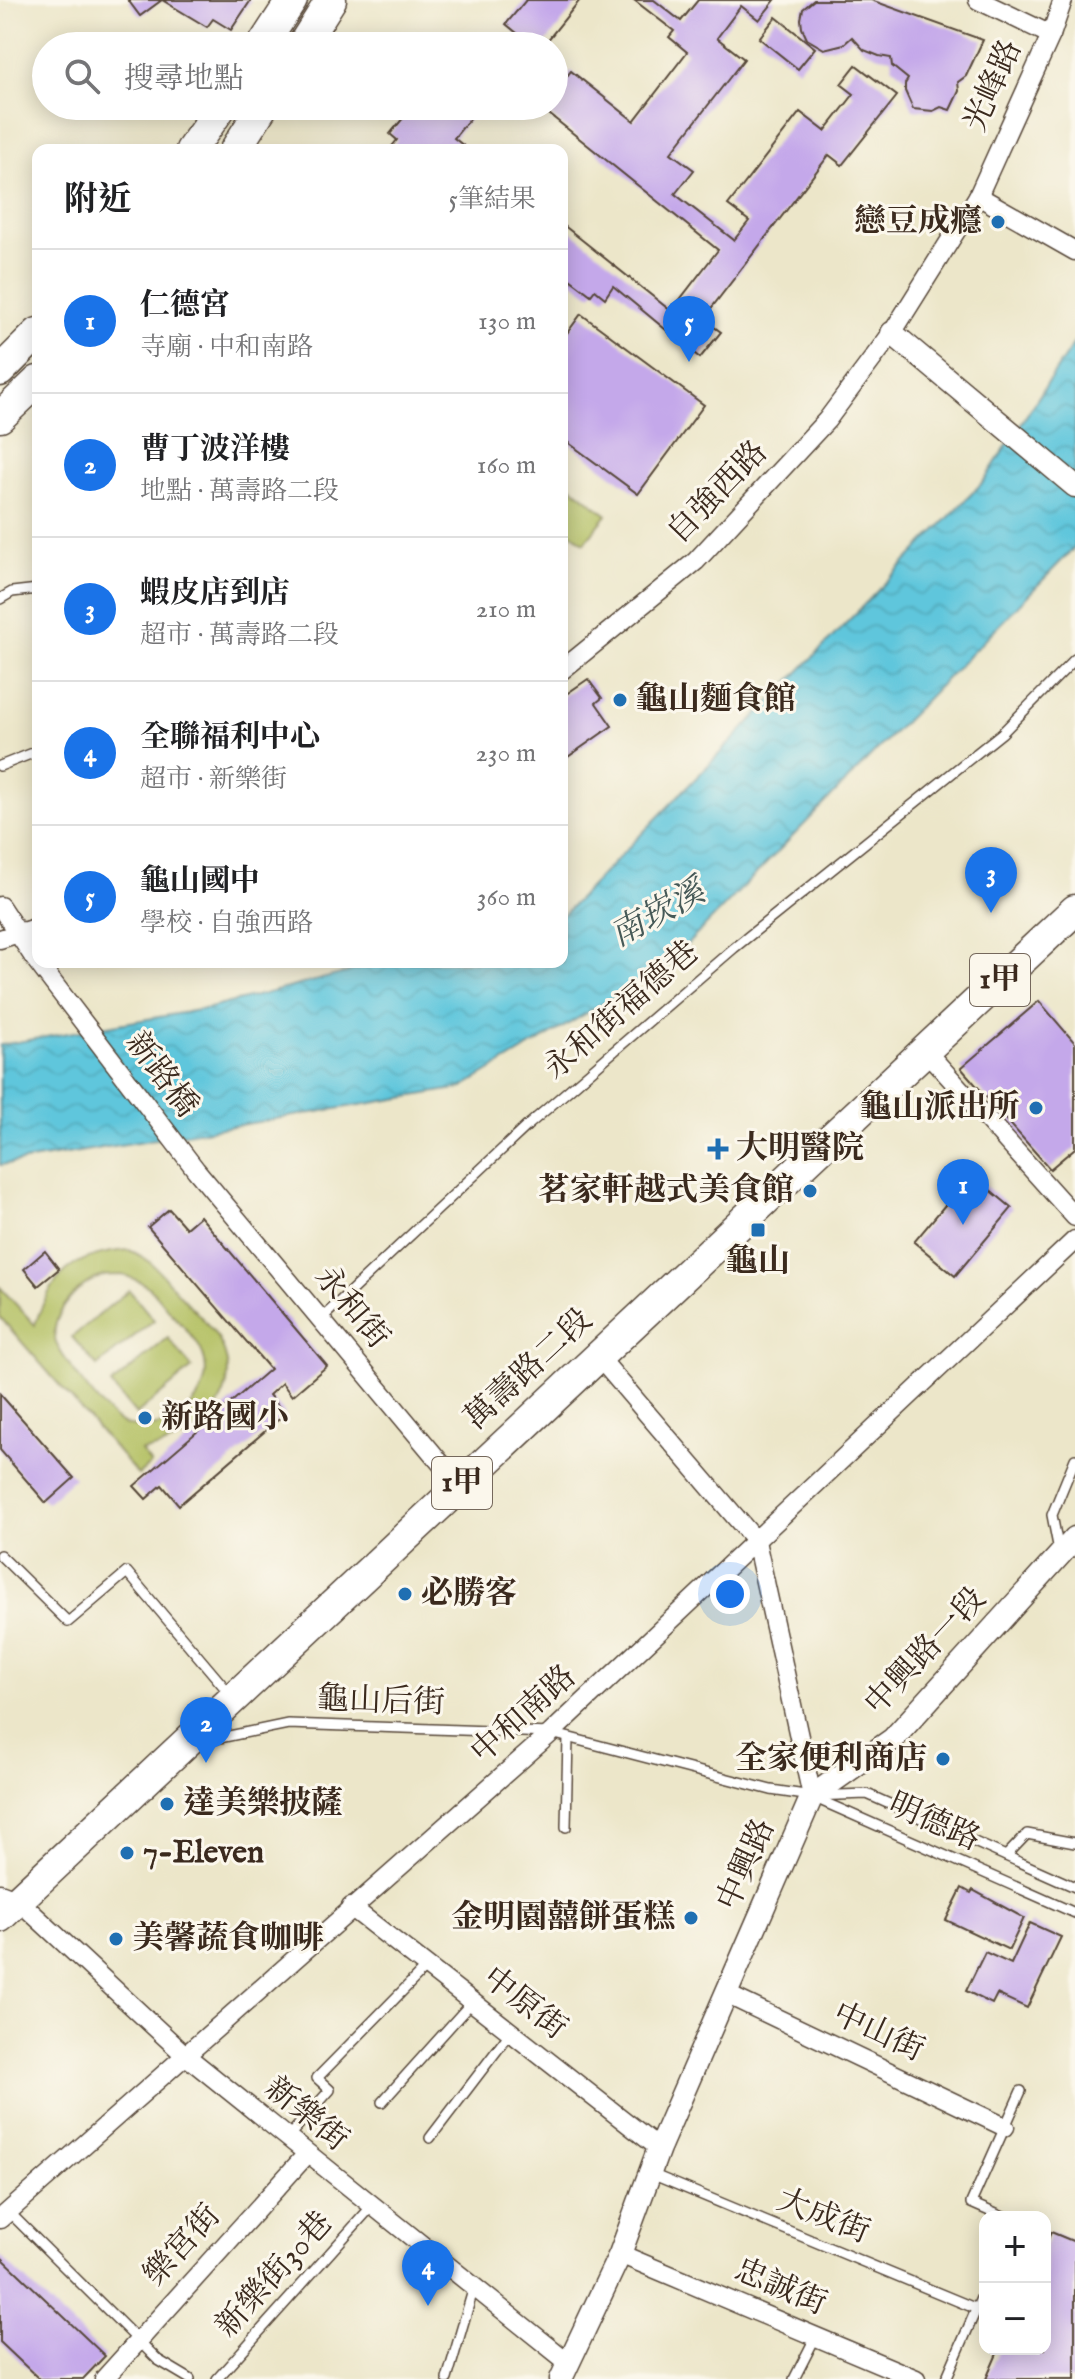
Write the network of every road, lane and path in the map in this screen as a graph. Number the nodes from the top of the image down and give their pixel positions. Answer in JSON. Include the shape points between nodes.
{"nodes":[{"id":1,"x":292,"y":0,"type":"edge"},
{"id":2,"x":331,"y":0,"type":"edge"},
{"id":3,"x":978,"y":0,"type":"edge"},
{"id":4,"x":1063,"y":0,"type":"edge"},
{"id":5,"x":271,"y":32,"type":"edge"},
{"id":6,"x":311,"y":32,"type":"edge"},
{"id":7,"x":1051,"y":35,"type":"junction"},
{"id":8,"x":212,"y":120,"type":"edge"},
{"id":9,"x":254,"y":120,"type":"edge"},
{"id":10,"x":195,"y":144,"type":"edge"},
{"id":11,"x":239,"y":144,"type":"edge"},
{"id":12,"x":978,"y":196,"type":"junction"},
{"id":13,"x":1075,"y":251,"type":"edge"},
{"id":14,"x":892,"y":333,"type":"junction"},
{"id":15,"x":32,"y":339,"type":"edge"},
{"id":16,"x":0,"y":371,"type":"edge"},
{"id":17,"x":32,"y":387,"type":"edge"},
{"id":18,"x":0,"y":417,"type":"edge"},
{"id":19,"x":1075,"y":486,"type":"edge"},
{"id":20,"x":32,"y":590,"type":"edge"},
{"id":21,"x":0,"y":599,"type":"edge"},
{"id":22,"x":1075,"y":659,"type":"edge"},
{"id":23,"x":568,"y":665,"type":"edge"},
{"id":24,"x":32,"y":753,"type":"edge"},
{"id":25,"x":0,"y":766,"type":"edge"},
{"id":26,"x":0,"y":906,"type":"edge"},
{"id":27,"x":1075,"y":910,"type":"edge"},
{"id":28,"x":32,"y":929,"type":"edge"},
{"id":29,"x":8,"y":937,"type":"edge"},
{"id":30,"x":32,"y":964,"type":"edge"},
{"id":31,"x":35,"y":968,"type":"edge"},
{"id":32,"x":924,"y":1049,"type":"junction"},
{"id":33,"x":196,"y":1170,"type":"joint"},
{"id":34,"x":1075,"y":1217,"type":"edge"},
{"id":35,"x":1075,"y":1240,"type":"edge"},
{"id":36,"x":321,"y":1319,"type":"junction"},
{"id":37,"x":597,"y":1355,"type":"junction"},
{"id":38,"x":1075,"y":1459,"type":"edge"},
{"id":39,"x":459,"y":1485,"type":"junction"},
{"id":40,"x":756,"y":1541,"type":"junction"},
{"id":41,"x":1067,"y":1546,"type":"edge"},
{"id":42,"x":0,"y":1555,"type":"edge"},
{"id":43,"x":233,"y":1697,"type":"junction"},
{"id":44,"x":560,"y":1735,"type":"junction"},
{"id":45,"x":182,"y":1745,"type":"junction"},
{"id":46,"x":812,"y":1796,"type":"junction"},
{"id":47,"x":566,"y":1827,"type":"dead end"},
{"id":48,"x":1075,"y":1843,"type":"edge"},
{"id":49,"x":1006,"y":1856,"type":"junction"},
{"id":50,"x":1075,"y":1887,"type":"edge"},
{"id":51,"x":6,"y":1904,"type":"edge"},
{"id":52,"x":351,"y":1907,"type":"junction"},
{"id":53,"x":1075,"y":1913,"type":"edge"},
{"id":54,"x":427,"y":1966,"type":"junction"},
{"id":55,"x":726,"y":1994,"type":"junction"},
{"id":56,"x":472,"y":2002,"type":"junction"},
{"id":57,"x":511,"y":2032,"type":"junction"},
{"id":58,"x":185,"y":2055,"type":"junction"},
{"id":59,"x":1021,"y":2091,"type":"dead end"},
{"id":60,"x":382,"y":2102,"type":"dead end"},
{"id":61,"x":1005,"y":2127,"type":"junction"},
{"id":62,"x":287,"y":2138,"type":"junction"},
{"id":63,"x":430,"y":2138,"type":"dead end"},
{"id":64,"x":659,"y":2148,"type":"junction"},
{"id":65,"x":307,"y":2154,"type":"junction"},
{"id":66,"x":649,"y":2173,"type":"junction"},
{"id":67,"x":372,"y":2206,"type":"junction"},
{"id":68,"x":989,"y":2211,"type":"edge"},
{"id":69,"x":4,"y":2215,"type":"edge"},
{"id":70,"x":620,"y":2254,"type":"junction"},
{"id":71,"x":474,"y":2287,"type":"junction"},
{"id":72,"x":979,"y":2304,"type":"edge"},
{"id":73,"x":977,"y":2309,"type":"junction"},
{"id":74,"x":816,"y":2336,"type":"junction"},
{"id":75,"x":139,"y":2340,"type":"junction"},
{"id":76,"x":565,"y":2371,"type":"edge"},
{"id":77,"x":104,"y":2379,"type":"edge"},
{"id":78,"x":190,"y":2379,"type":"edge"},
{"id":79,"x":217,"y":2379,"type":"edge"},
{"id":80,"x":447,"y":2379,"type":"edge"},
{"id":81,"x":794,"y":2379,"type":"edge"},
{"id":82,"x":916,"y":2379,"type":"edge"},
{"id":83,"x":946,"y":2379,"type":"edge"}],
"edges":[{"from":1,"to":5,"type":"main road"},
{"from":2,"to":6,"type":"main road"},
{"from":3,"to":7,"type":"street"},
{"from":4,"to":7,"type":"street","name":"光峰路"},
{"from":7,"to":12,"type":"street","name":"光峰路"},
{"from":8,"to":10,"type":"main road"},
{"from":9,"to":11,"type":"main road"},
{"from":12,"to":13,"type":"street"},
{"from":12,"to":14,"type":"street","name":"光峰路"},
{"from":14,"to":19,"type":"street"},
{"from":14,"to":23,"type":"street","name":"自強西路","via":[[827,420],[696,561]]},
{"from":15,"to":16,"type":"main road"},
{"from":17,"to":18,"type":"main road"},
{"from":20,"to":21,"type":"lane"},
{"from":22,"to":36,"type":"lane","name":"永和街福德巷","via":[[1002,733],[734,948],[527,1126]]},
{"from":24,"to":25,"type":"lane"},
{"from":26,"to":29,"type":"street"},
{"from":27,"to":32,"type":"main road","name":"萬壽路二段","number":"1甲"},
{"from":28,"to":29,"type":"street"},
{"from":29,"to":30,"type":"street","name":"新路橋"},
{"from":31,"to":33,"type":"street","name":"新路橋"},
{"from":32,"to":34,"type":"street"},
{"from":32,"to":37,"type":"main road","name":"萬壽路二段","number":"1甲"},
{"from":33,"to":36,"type":"street","name":"永和街"},
{"from":35,"to":40,"type":"street","name":"中和南路"},
{"from":36,"to":39,"type":"street","name":"永和街"},
{"from":37,"to":39,"type":"main road","name":"萬壽路二段","number":"1甲"},
{"from":37,"to":40,"type":"street","name":"中興路"},
{"from":38,"to":41,"type":"lane","via":[[1052,1515]]},
{"from":39,"to":43,"type":"main road","name":"萬壽路二段","number":"1甲"},
{"from":40,"to":44,"type":"street","name":"中和南路"},
{"from":40,"to":46,"type":"street","name":"中興路"},
{"from":41,"to":46,"type":"street","name":"中興路一段","via":[[893,1739]]},
{"from":42,"to":43,"type":"lane","via":[[68,1622],[127,1572]]},
{"from":43,"to":45,"type":"main road","name":"萬壽路二段","number":"1甲"},
{"from":44,"to":45,"type":"lane","name":"龜山后街","via":[[288,1724]]},
{"from":44,"to":46,"type":"lane","name":"龜山后街"},
{"from":44,"to":47,"type":"lane"},
{"from":44,"to":52,"type":"street","name":"中和南路"},
{"from":45,"to":51,"type":"main road","name":"萬壽路二段","number":"1甲"},
{"from":46,"to":49,"type":"lane","name":"明德路","via":[[867,1794]]},
{"from":46,"to":53,"type":"lane","name":"明德路"},
{"from":46,"to":55,"type":"street","name":"中興路"},
{"from":48,"to":49,"type":"lane","via":[[1027,1834]]},
{"from":49,"to":50,"type":"lane","name":"明德路"},
{"from":51,"to":58,"type":"street","name":"新樂街"},
{"from":52,"to":54,"type":"street","name":"中原街"},
{"from":52,"to":58,"type":"street","name":"中和南路"},
{"from":54,"to":56,"type":"street","name":"中原街"},
{"from":54,"to":62,"type":"lane","via":[[317,2078],[330,2090]]},
{"from":55,"to":61,"type":"street","name":"中山街"},
{"from":55,"to":64,"type":"street","name":"中興路"},
{"from":56,"to":57,"type":"street","name":"中原街"},
{"from":56,"to":60,"type":"lane"},
{"from":57,"to":63,"type":"lane"},
{"from":57,"to":64,"type":"street","name":"中原街"},
{"from":58,"to":62,"type":"street","name":"新樂街"},
{"from":58,"to":69,"type":"street","name":"中和南路"},
{"from":59,"to":61,"type":"lane"},
{"from":61,"to":68,"type":"lane","via":[[971,2203]]},
{"from":62,"to":65,"type":"street","name":"新樂街"},
{"from":64,"to":66,"type":"street","name":"中興路"},
{"from":65,"to":67,"type":"street","name":"新樂街"},
{"from":65,"to":75,"type":"street","name":"樂宮街"},
{"from":66,"to":70,"type":"street","name":"中興路"},
{"from":66,"to":73,"type":"lane","name":"大成街"},
{"from":67,"to":71,"type":"street","name":"新樂街"},
{"from":67,"to":79,"type":"lane","name":"新樂街30巷"},
{"from":69,"to":75,"type":"lane"},
{"from":70,"to":74,"type":"street","name":"忠誠街"},
{"from":70,"to":76,"type":"street","name":"中興路"},
{"from":71,"to":76,"type":"street","name":"新樂街"},
{"from":71,"to":80,"type":"lane"},
{"from":72,"to":73,"type":"lane"},
{"from":73,"to":83,"type":"lane"},
{"from":74,"to":81,"type":"lane"},
{"from":74,"to":82,"type":"street","name":"忠誠街"},
{"from":75,"to":77,"type":"street","name":"樂宮街"},
{"from":75,"to":78,"type":"lane","via":[[158,2360]]}]}
